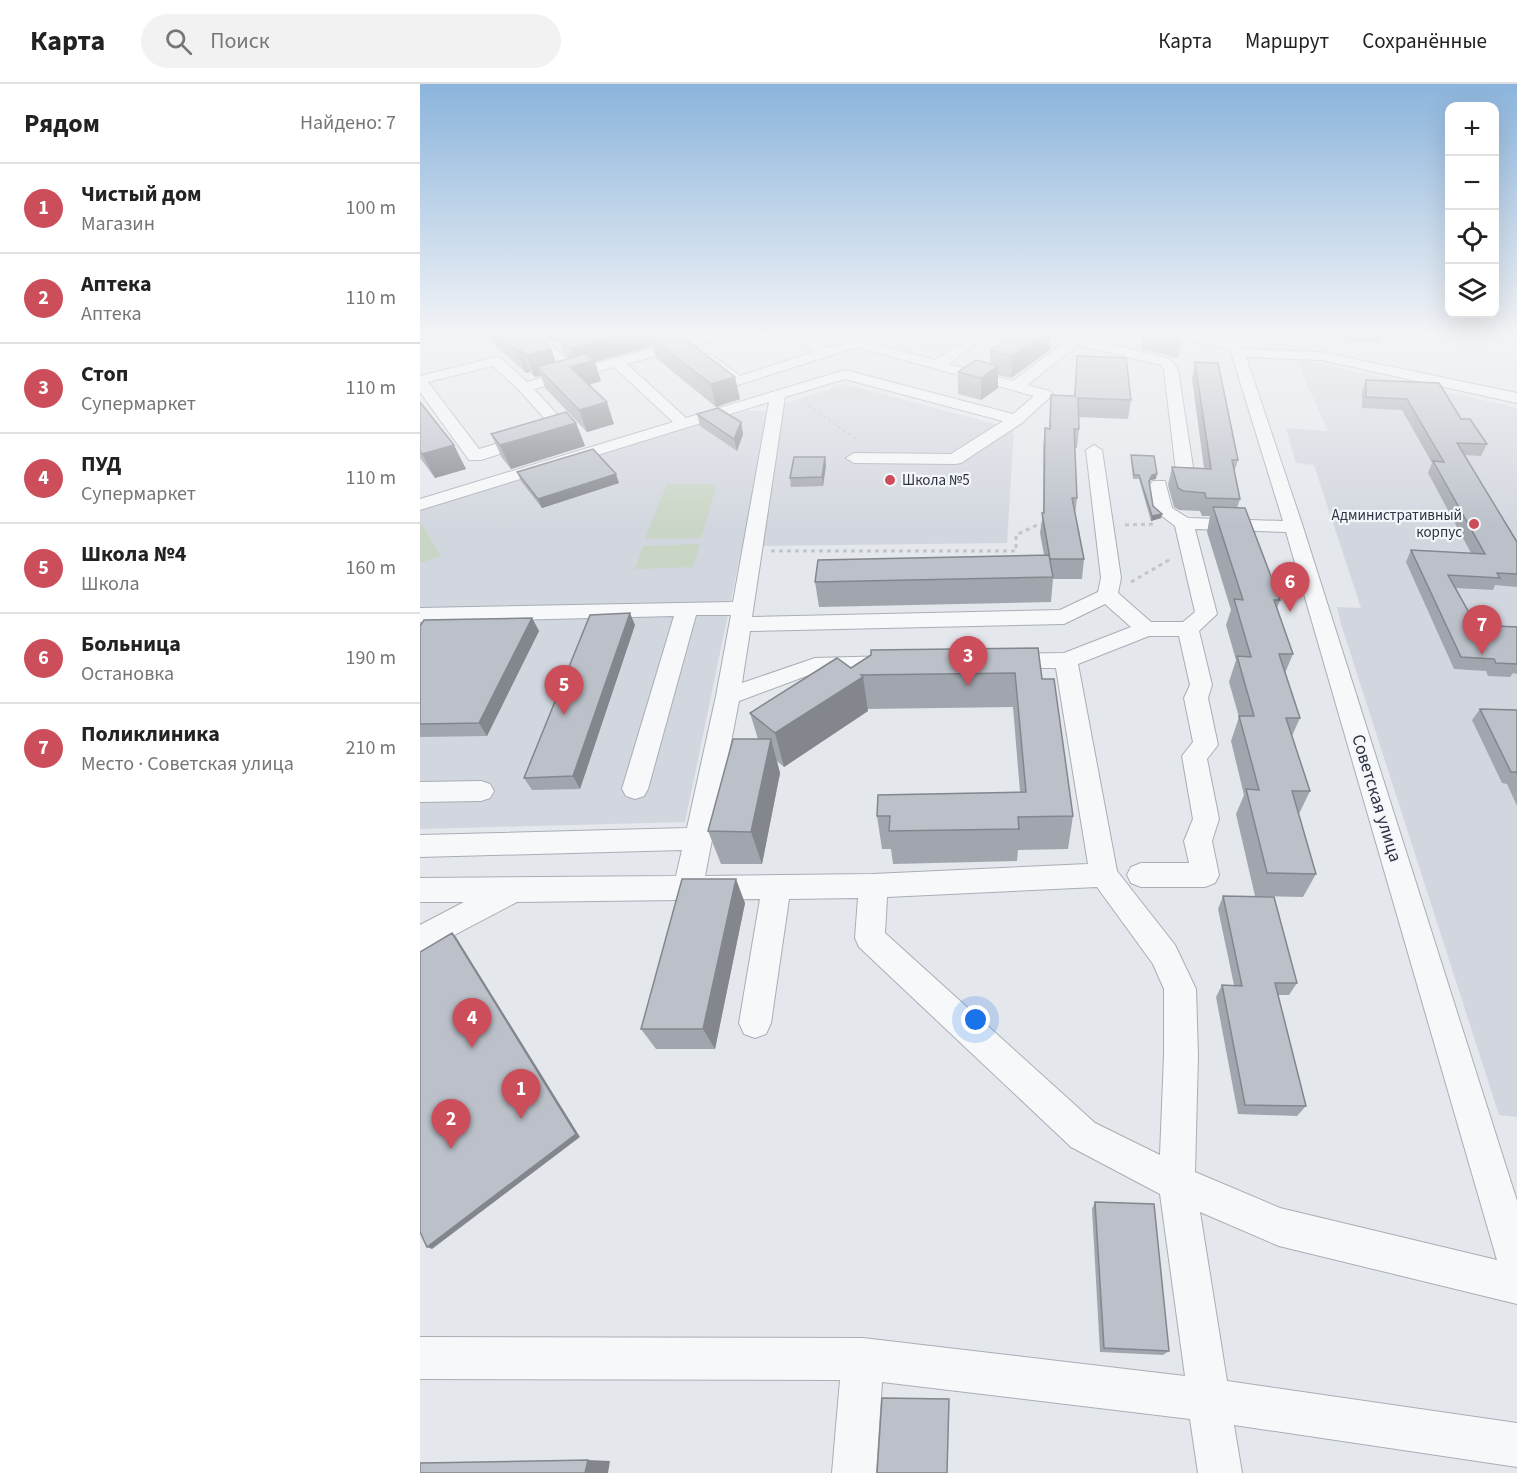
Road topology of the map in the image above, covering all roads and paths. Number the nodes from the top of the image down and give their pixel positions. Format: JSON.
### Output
{"nodes":[{"id":1,"x":536,"y":400,"type":"edge"},
{"id":2,"x":658,"y":400,"type":"edge"},
{"id":3,"x":762,"y":400,"type":"edge"},
{"id":4,"x":777,"y":400,"type":"edge"},
{"id":5,"x":801,"y":400,"type":"edge"},
{"id":6,"x":941,"y":400,"type":"edge"},
{"id":7,"x":1039,"y":400,"type":"edge"},
{"id":8,"x":1175,"y":400,"type":"edge"},
{"id":9,"x":1255,"y":400,"type":"edge"},
{"id":10,"x":427,"y":401,"type":"edge"},
{"id":11,"x":1016,"y":420,"type":"junction"},
{"id":12,"x":684,"y":424,"type":"junction"},
{"id":13,"x":1094,"y":450,"type":"dead end"},
{"id":14,"x":854,"y":458,"type":"dead end"},
{"id":15,"x":884,"y":458,"type":"junction"},
{"id":16,"x":1186,"y":480,"type":"edge"},
{"id":17,"x":1159,"y":485,"type":"dead end"},
{"id":18,"x":420,"y":505,"type":"edge"},
{"id":19,"x":1184,"y":523,"type":"junction"},
{"id":20,"x":1048,"y":525,"type":"edge"},
{"id":21,"x":1104,"y":525,"type":"junction"},
{"id":22,"x":1294,"y":527,"type":"junction"},
{"id":23,"x":1190,"y":549,"type":"junction"},
{"id":24,"x":752,"y":551,"type":"junction"},
{"id":25,"x":1107,"y":596,"type":"junction"},
{"id":26,"x":687,"y":609,"type":"junction"},
{"id":27,"x":420,"y":615,"type":"edge"},
{"id":28,"x":741,"y":616,"type":"junction"},
{"id":29,"x":1146,"y":629,"type":"junction"},
{"id":30,"x":1188,"y":629,"type":"junction"},
{"id":31,"x":1066,"y":660,"type":"junction"},
{"id":32,"x":982,"y":662,"type":"edge"},
{"id":33,"x":911,"y":663,"type":"edge"},
{"id":34,"x":728,"y":696,"type":"junction"},
{"id":35,"x":634,"y":789,"type":"dead end"},
{"id":36,"x":481,"y":791,"type":"dead end"},
{"id":37,"x":420,"y":792,"type":"edge"},
{"id":38,"x":698,"y":839,"type":"junction"},
{"id":39,"x":420,"y":846,"type":"edge"},
{"id":40,"x":1104,"y":875,"type":"junction"},
{"id":41,"x":1141,"y":875,"type":"dead end"},
{"id":42,"x":873,"y":886,"type":"junction"},
{"id":43,"x":776,"y":887,"type":"junction"},
{"id":44,"x":688,"y":888,"type":"junction"},
{"id":45,"x":420,"y":890,"type":"edge"},
{"id":46,"x":513,"y":890,"type":"junction"},
{"id":47,"x":420,"y":940,"type":"edge"},
{"id":48,"x":755,"y":1023,"type":"dead end"},
{"id":49,"x":1178,"y":1183,"type":"junction"},
{"id":50,"x":1517,"y":1262,"type":"edge"},
{"id":51,"x":1517,"y":1284,"type":"edge"},
{"id":52,"x":420,"y":1358,"type":"edge"},
{"id":53,"x":863,"y":1359,"type":"junction"},
{"id":54,"x":1211,"y":1400,"type":"junction"},
{"id":55,"x":1517,"y":1445,"type":"edge"},
{"id":56,"x":854,"y":1473,"type":"edge"},
{"id":57,"x":1220,"y":1473,"type":"edge"}],
"edges":[{"from":1,"to":10,"type":"street"},
{"from":2,"to":12,"type":"street"},
{"from":3,"to":12,"type":"street"},
{"from":4,"to":24,"type":"street"},
{"from":5,"to":15,"type":"path"},
{"from":6,"to":11,"type":"street"},
{"from":7,"to":11,"type":"street"},
{"from":8,"to":16,"type":"street"},
{"from":9,"to":22,"type":"street","name":"Советская улица"},
{"from":11,"to":15,"type":"street"},
{"from":12,"to":18,"type":"street"},
{"from":13,"to":21,"type":"street"},
{"from":14,"to":15,"type":"street"},
{"from":17,"to":19,"type":"street"},
{"from":19,"to":21,"type":"path"},
{"from":19,"to":22,"type":"street"},
{"from":19,"to":23,"type":"street"},
{"from":20,"to":24,"type":"path"},
{"from":21,"to":25,"type":"street"},
{"from":22,"to":50,"type":"street","name":"Советская улица"},
{"from":23,"to":25,"type":"path"},
{"from":23,"to":30,"type":"street"},
{"from":24,"to":28,"type":"street"},
{"from":25,"to":28,"type":"street"},
{"from":25,"to":29,"type":"street"},
{"from":26,"to":27,"type":"street"},
{"from":26,"to":28,"type":"street"},
{"from":26,"to":35,"type":"street"},
{"from":28,"to":34,"type":"street"},
{"from":29,"to":30,"type":"street"},
{"from":29,"to":31,"type":"street"},
{"from":30,"to":41,"type":"street"},
{"from":31,"to":32,"type":"street"},
{"from":31,"to":40,"type":"street"},
{"from":33,"to":34,"type":"street"},
{"from":34,"to":38,"type":"street"},
{"from":36,"to":37,"type":"street"},
{"from":38,"to":39,"type":"street"},
{"from":38,"to":44,"type":"street"},
{"from":40,"to":42,"type":"street"},
{"from":40,"to":49,"type":"street"},
{"from":42,"to":43,"type":"street"},
{"from":42,"to":49,"type":"street"},
{"from":43,"to":44,"type":"street"},
{"from":43,"to":48,"type":"street"},
{"from":44,"to":46,"type":"street"},
{"from":45,"to":46,"type":"street"},
{"from":46,"to":47,"type":"street"},
{"from":49,"to":51,"type":"street"},
{"from":49,"to":54,"type":"street"},
{"from":52,"to":53,"type":"street"},
{"from":53,"to":54,"type":"street"},
{"from":53,"to":56,"type":"street"},
{"from":54,"to":55,"type":"street"},
{"from":54,"to":57,"type":"street"}]}
